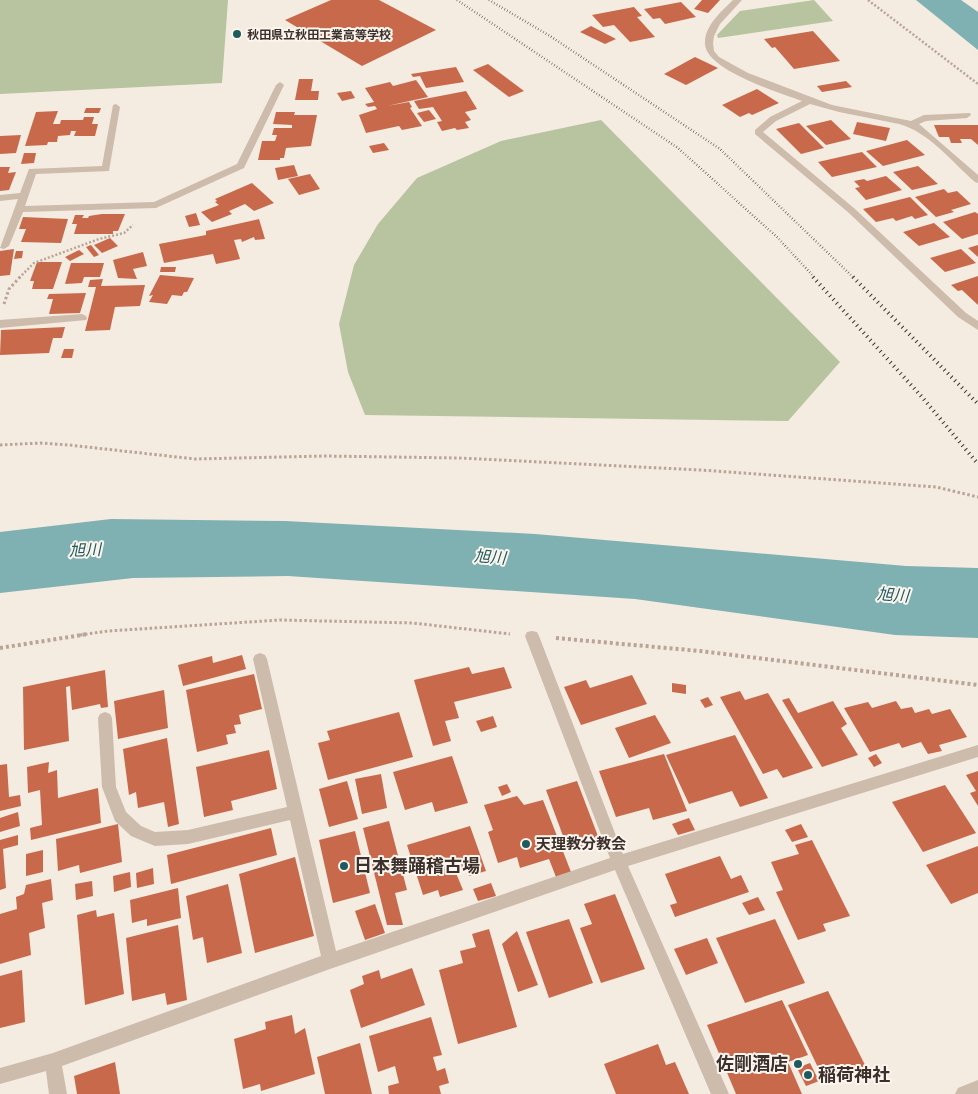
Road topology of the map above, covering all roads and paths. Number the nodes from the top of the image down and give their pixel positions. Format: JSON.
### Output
{"nodes":[{"id":1,"x":738,"y":0,"type":"edge"},
{"id":2,"x":868,"y":0,"type":"edge"},
{"id":3,"x":978,"y":84,"type":"edge"},
{"id":4,"x":280,"y":85,"type":"dead end"},
{"id":5,"x":810,"y":100,"type":"junction"},
{"id":6,"x":116,"y":107,"type":"dead end"},
{"id":7,"x":967,"y":115,"type":"dead end"},
{"id":8,"x":913,"y":124,"type":"junction"},
{"id":9,"x":978,"y":180,"type":"edge"},
{"id":10,"x":24,"y":196,"type":"junction"},
{"id":11,"x":0,"y":198,"type":"edge"},
{"id":12,"x":156,"y":205,"type":"junction"},
{"id":13,"x":19,"y":209,"type":"junction"},
{"id":14,"x":4,"y":246,"type":"dead end"},
{"id":15,"x":3,"y":308,"type":"dead end"},
{"id":16,"x":82,"y":318,"type":"dead end"},
{"id":17,"x":0,"y":324,"type":"edge"},
{"id":18,"x":978,"y":326,"type":"edge"},
{"id":19,"x":0,"y":445,"type":"edge"},
{"id":20,"x":978,"y":497,"type":"edge"},
{"id":21,"x":532,"y":636,"type":"junction"},
{"id":22,"x":0,"y":648,"type":"edge"},
{"id":23,"x":260,"y":659,"type":"dead end"},
{"id":24,"x":978,"y":686,"type":"edge"},
{"id":25,"x":105,"y":718,"type":"dead end"},
{"id":26,"x":978,"y":751,"type":"edge"},
{"id":27,"x":296,"y":812,"type":"junction"},
{"id":28,"x":619,"y":862,"type":"junction"},
{"id":29,"x":330,"y":961,"type":"junction"},
{"id":30,"x":53,"y":1061,"type":"junction"},
{"id":31,"x":0,"y":1076,"type":"edge"},
{"id":32,"x":978,"y":1088,"type":"edge"},
{"id":33,"x":58,"y":1094,"type":"edge"},
{"id":34,"x":720,"y":1094,"type":"edge"},
{"id":35,"x":964,"y":1094,"type":"edge"}],
"edges":[{"from":1,"to":5,"type":"street"},
{"from":2,"to":3,"type":"path"},
{"from":4,"to":12,"type":"street"},
{"from":5,"to":8,"type":"street"},
{"from":5,"to":18,"type":"street"},
{"from":6,"to":10,"type":"street"},
{"from":7,"to":8,"type":"street"},
{"from":8,"to":9,"type":"street"},
{"from":10,"to":11,"type":"street"},
{"from":10,"to":13,"type":"street"},
{"from":12,"to":13,"type":"street"},
{"from":12,"to":15,"type":"path"},
{"from":13,"to":14,"type":"street"},
{"from":16,"to":17,"type":"street"},
{"from":19,"to":20,"type":"path"},
{"from":21,"to":22,"type":"path"},
{"from":21,"to":24,"type":"path"},
{"from":21,"to":28,"type":"street"},
{"from":23,"to":27,"type":"street"},
{"from":25,"to":27,"type":"street"},
{"from":26,"to":28,"type":"street"},
{"from":27,"to":29,"type":"street"},
{"from":28,"to":29,"type":"street"},
{"from":28,"to":34,"type":"street"},
{"from":29,"to":30,"type":"street"},
{"from":30,"to":31,"type":"street"},
{"from":30,"to":33,"type":"street"},
{"from":32,"to":35,"type":"street"}]}
